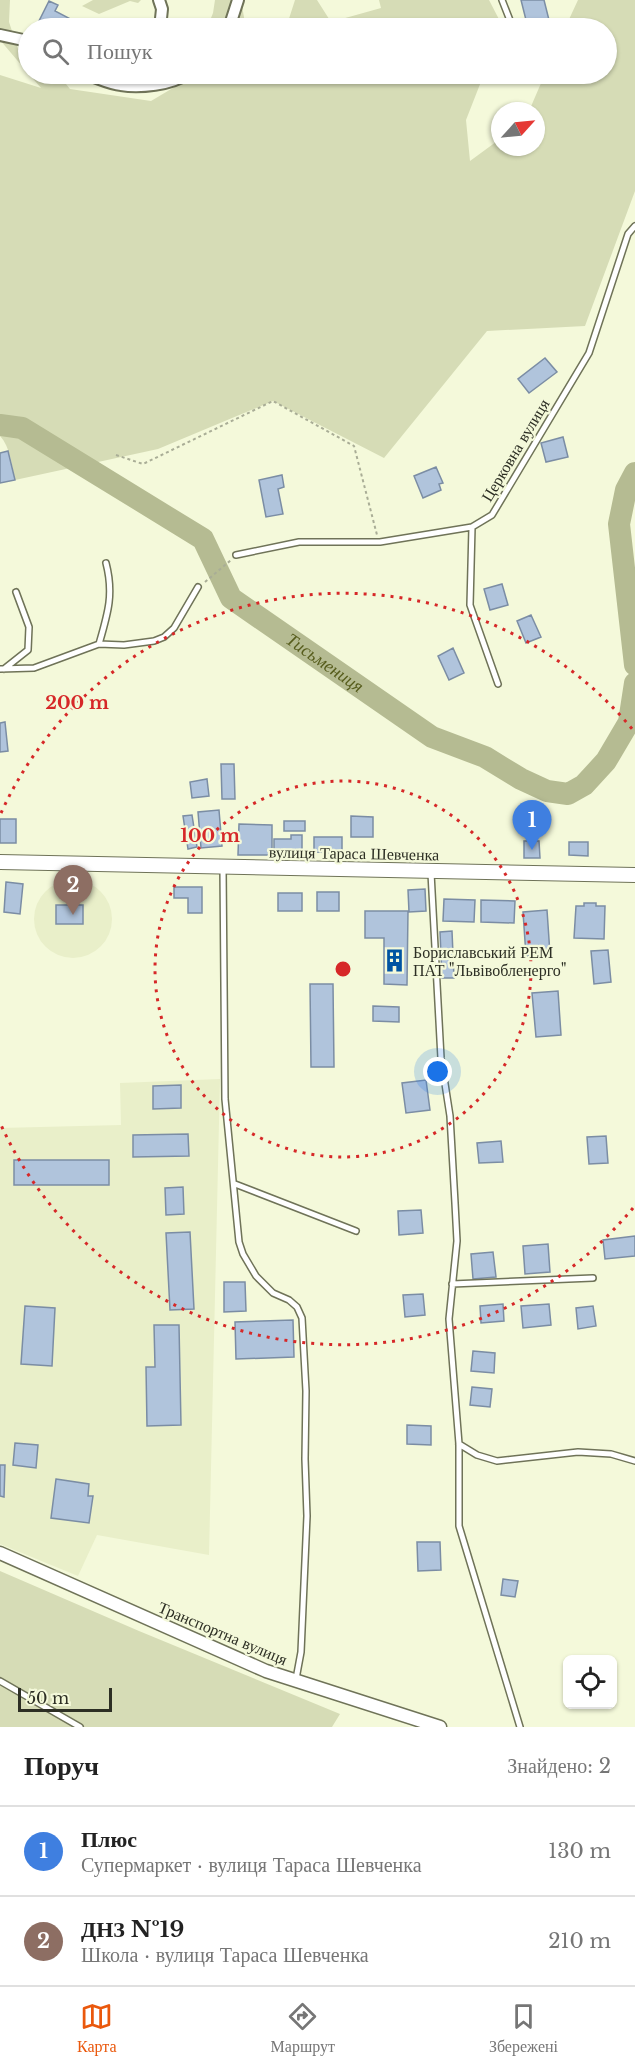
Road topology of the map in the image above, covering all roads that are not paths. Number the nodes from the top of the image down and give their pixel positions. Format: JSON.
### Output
{"nodes":[{"id":1,"x":159,"y":0,"type":"edge"},
{"id":2,"x":238,"y":0,"type":"edge"},
{"id":3,"x":502,"y":0,"type":"edge"},
{"id":4,"x":161,"y":18,"type":"edge"},
{"id":5,"x":232,"y":18,"type":"edge"},
{"id":6,"x":509,"y":18,"type":"edge"},
{"id":7,"x":0,"y":34,"type":"edge"},
{"id":8,"x":18,"y":38,"type":"edge"},
{"id":9,"x":116,"y":84,"type":"edge"},
{"id":10,"x":157,"y":84,"type":"edge"},
{"id":11,"x":635,"y":226,"type":"edge"},
{"id":12,"x":472,"y":527,"type":"junction"},
{"id":13,"x":236,"y":555,"type":"road end"},
{"id":14,"x":106,"y":562,"type":"dead end"},
{"id":15,"x":198,"y":587,"type":"road end"},
{"id":16,"x":16,"y":592,"type":"dead end"},
{"id":17,"x":99,"y":644,"type":"junction"},
{"id":18,"x":2,"y":669,"type":"edge"},
{"id":19,"x":498,"y":684,"type":"dead end"},
{"id":20,"x":0,"y":862,"type":"edge"},
{"id":21,"x":223,"y":866,"type":"junction"},
{"id":22,"x":431,"y":871,"type":"junction"},
{"id":23,"x":635,"y":875,"type":"edge"},
{"id":24,"x":235,"y":1184,"type":"junction"},
{"id":25,"x":356,"y":1231,"type":"dead end"},
{"id":26,"x":593,"y":1278,"type":"dead end"},
{"id":27,"x":452,"y":1284,"type":"junction"},
{"id":28,"x":459,"y":1444,"type":"junction"},
{"id":29,"x":635,"y":1461,"type":"edge"},
{"id":30,"x":0,"y":1553,"type":"edge"},
{"id":31,"x":0,"y":1681,"type":"edge"},
{"id":32,"x":296,"y":1681,"type":"junction"},
{"id":33,"x":80,"y":1727,"type":"edge"},
{"id":34,"x":440,"y":1727,"type":"edge"},
{"id":35,"x":520,"y":1727,"type":"edge"}],
"edges":[{"from":1,"to":4,"type":"street"},
{"from":2,"to":5,"type":"street"},
{"from":3,"to":6,"type":"lane"},
{"from":7,"to":8,"type":"street"},
{"from":9,"to":10,"type":"street"},
{"from":11,"to":12,"type":"lane","name":"Церковна вулиця"},
{"from":12,"to":13,"type":"lane","name":"Церковна вулиця"},
{"from":12,"to":19,"type":"lane"},
{"from":14,"to":17,"type":"lane"},
{"from":15,"to":17,"type":"lane"},
{"from":16,"to":18,"type":"lane"},
{"from":17,"to":18,"type":"lane"},
{"from":20,"to":21,"type":"main road","name":"вулиця Тараса Шевченка"},
{"from":21,"to":22,"type":"main road","name":"вулиця Тараса Шевченка"},
{"from":21,"to":24,"type":"lane"},
{"from":22,"to":23,"type":"main road","name":"вулиця Тараса Шевченка"},
{"from":22,"to":27,"type":"lane"},
{"from":24,"to":25,"type":"lane"},
{"from":24,"to":32,"type":"lane"},
{"from":26,"to":27,"type":"lane"},
{"from":27,"to":28,"type":"lane"},
{"from":28,"to":29,"type":"lane"},
{"from":28,"to":35,"type":"lane"},
{"from":30,"to":32,"type":"street","name":"Транспортна вулиця"},
{"from":31,"to":33,"type":"lane"},
{"from":32,"to":34,"type":"street","name":"Транспортна вулиця"}]}
